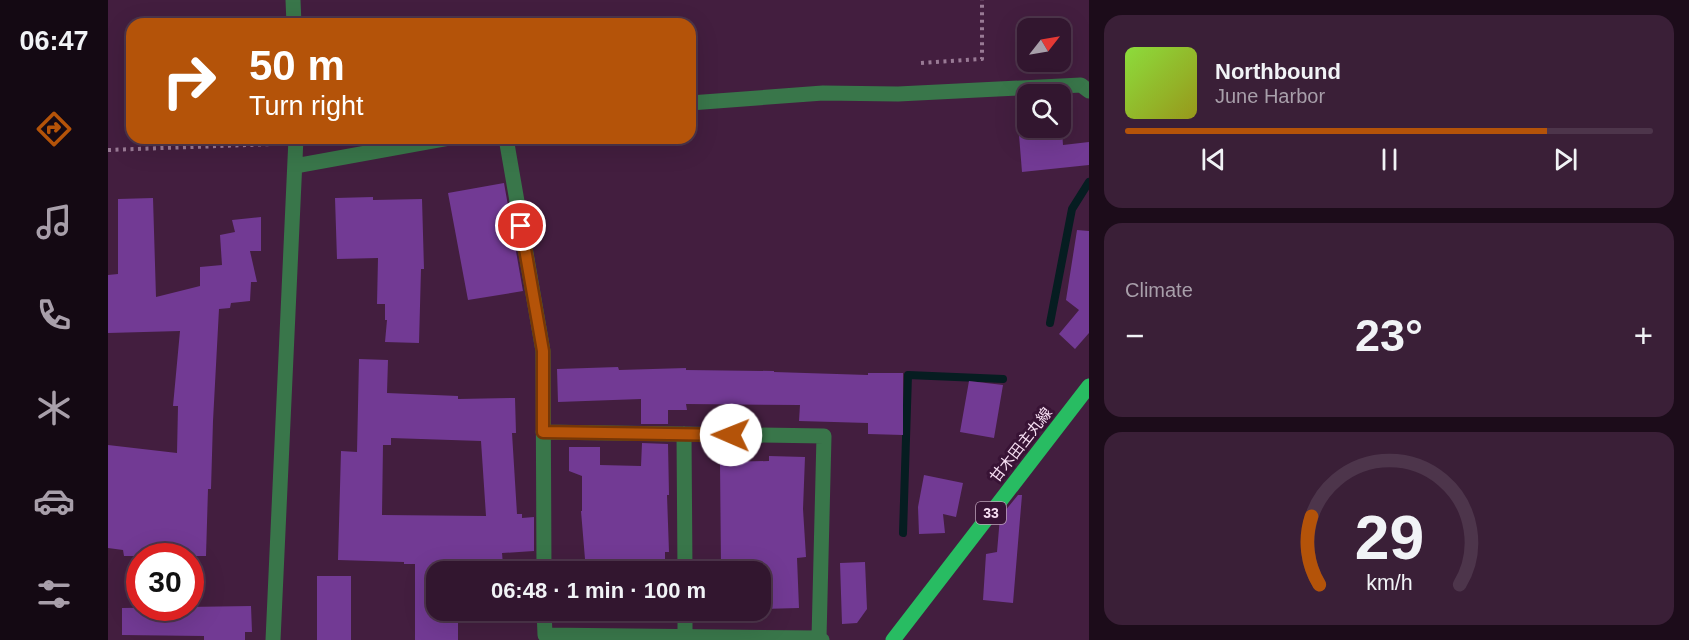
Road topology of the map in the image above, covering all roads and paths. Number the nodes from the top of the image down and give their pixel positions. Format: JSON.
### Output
{"nodes":[{"id":1,"x":293,"y":0,"type":"edge"},
{"id":2,"x":982,"y":0,"type":"edge"},
{"id":3,"x":294,"y":18,"type":"edge"},
{"id":4,"x":921,"y":63,"type":"dead end"},
{"id":5,"x":1089,"y":91,"type":"edge"},
{"id":6,"x":696,"y":103,"type":"edge"},
{"id":7,"x":233,"y":144,"type":"edge"},
{"id":8,"x":296,"y":144,"type":"edge"},
{"id":9,"x":416,"y":144,"type":"edge"},
{"id":10,"x":507,"y":144,"type":"edge"},
{"id":11,"x":108,"y":150,"type":"edge"},
{"id":12,"x":295,"y":166,"type":"junction"},
{"id":13,"x":1089,"y":386,"type":"edge"},
{"id":14,"x":543,"y":432,"type":"junction"},
{"id":15,"x":684,"y":434,"type":"junction"},
{"id":16,"x":544,"y":561,"type":"edge"},
{"id":17,"x":685,"y":561,"type":"edge"},
{"id":18,"x":544,"y":621,"type":"edge"},
{"id":19,"x":685,"y":621,"type":"edge"},
{"id":20,"x":685,"y":637,"type":"junction"},
{"id":21,"x":820,"y":639,"type":"edge"},
{"id":22,"x":273,"y":640,"type":"edge"},
{"id":23,"x":893,"y":640,"type":"edge"}],
"edges":[{"from":1,"to":3,"type":"street"},
{"from":2,"to":4,"type":"path"},
{"from":5,"to":6,"type":"street"},
{"from":7,"to":11,"type":"path"},
{"from":8,"to":12,"type":"street"},
{"from":9,"to":12,"type":"street"},
{"from":10,"to":14,"type":"street"},
{"from":12,"to":22,"type":"street"},
{"from":13,"to":23,"type":"main road","name":"甘木田主丸線","number":"33"},
{"from":14,"to":15,"type":"street"},
{"from":14,"to":16,"type":"street"},
{"from":15,"to":17,"type":"street"},
{"from":15,"to":21,"type":"street"},
{"from":18,"to":20,"type":"street"},
{"from":19,"to":20,"type":"street"},
{"from":20,"to":21,"type":"street"}]}
